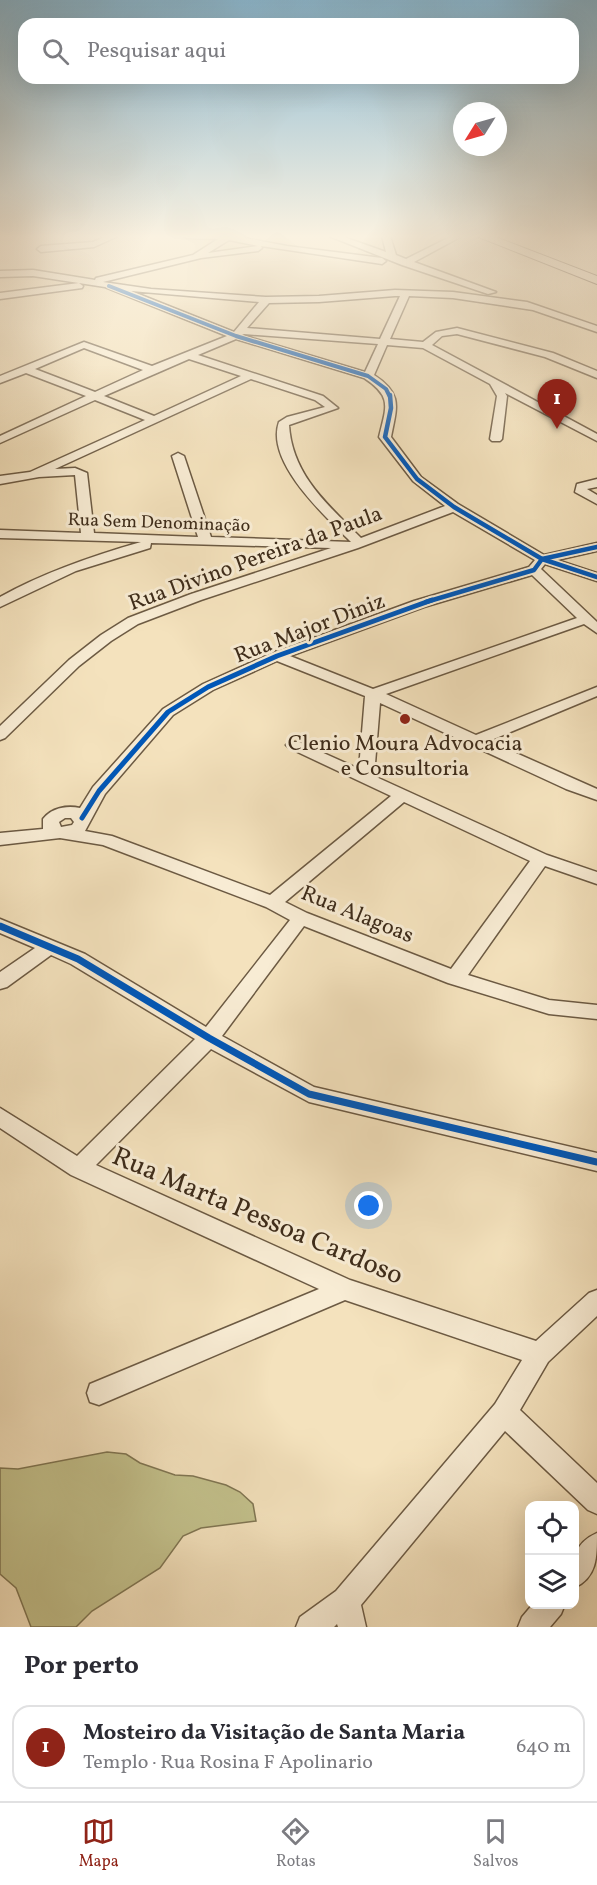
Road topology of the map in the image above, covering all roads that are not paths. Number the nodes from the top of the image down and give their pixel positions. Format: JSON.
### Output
{"nodes":[{"id":1,"x":179,"y":312,"type":"edge"},
{"id":2,"x":256,"y":312,"type":"edge"},
{"id":3,"x":398,"y":312,"type":"edge"},
{"id":4,"x":548,"y":312,"type":"edge"},
{"id":5,"x":597,"y":329,"type":"edge"},
{"id":6,"x":238,"y":333,"type":"junction"},
{"id":7,"x":385,"y":341,"type":"junction"},
{"id":8,"x":425,"y":345,"type":"junction"},
{"id":9,"x":188,"y":355,"type":"junction"},
{"id":10,"x":26,"y":369,"type":"junction"},
{"id":11,"x":152,"y":370,"type":"junction"},
{"id":12,"x":597,"y":375,"type":"edge"},
{"id":13,"x":249,"y":376,"type":"junction"},
{"id":14,"x":368,"y":376,"type":"junction"},
{"id":15,"x":0,"y":381,"type":"edge"},
{"id":16,"x":495,"y":384,"type":"junction"},
{"id":17,"x":97,"y":397,"type":"junction"},
{"id":18,"x":153,"y":419,"type":"junction"},
{"id":19,"x":597,"y":438,"type":"edge"},
{"id":20,"x":496,"y":439,"type":"dead end"},
{"id":21,"x":0,"y":440,"type":"edge"},
{"id":22,"x":178,"y":456,"type":"dead end"},
{"id":23,"x":33,"y":475,"type":"junction"},
{"id":24,"x":0,"y":480,"type":"edge"},
{"id":25,"x":597,"y":483,"type":"edge"},
{"id":26,"x":597,"y":500,"type":"edge"},
{"id":27,"x":454,"y":507,"type":"junction"},
{"id":28,"x":0,"y":534,"type":"edge"},
{"id":29,"x":88,"y":538,"type":"junction"},
{"id":30,"x":162,"y":540,"type":"junction"},
{"id":31,"x":206,"y":541,"type":"junction"},
{"id":32,"x":357,"y":544,"type":"junction"},
{"id":33,"x":596,"y":547,"type":"edge"},
{"id":34,"x":538,"y":565,"type":"junction"},
{"id":35,"x":597,"y":578,"type":"edge"},
{"id":36,"x":0,"y":603,"type":"edge"},
{"id":37,"x":591,"y":624,"type":"edge"},
{"id":38,"x":277,"y":656,"type":"junction"},
{"id":39,"x":597,"y":691,"type":"edge"},
{"id":40,"x":373,"y":694,"type":"junction"},
{"id":41,"x":0,"y":735,"type":"edge"},
{"id":42,"x":475,"y":741,"type":"junction"},
{"id":43,"x":294,"y":746,"type":"dead end"},
{"id":44,"x":366,"y":777,"type":"junction"},
{"id":45,"x":99,"y":791,"type":"junction"},
{"id":46,"x":402,"y":795,"type":"junction"},
{"id":47,"x":597,"y":795,"type":"edge"},
{"id":48,"x":82,"y":820,"type":"junction"},
{"id":49,"x":59,"y":825,"type":"junction"},
{"id":50,"x":5,"y":838,"type":"edge"},
{"id":51,"x":106,"y":840,"type":"junction"},
{"id":52,"x":541,"y":858,"type":"junction"},
{"id":53,"x":597,"y":878,"type":"edge"},
{"id":54,"x":272,"y":903,"type":"junction"},
{"id":55,"x":301,"y":918,"type":"junction"},
{"id":56,"x":0,"y":926,"type":"edge"},
{"id":57,"x":50,"y":947,"type":"junction"},
{"id":58,"x":455,"y":978,"type":"junction"},
{"id":59,"x":0,"y":982,"type":"edge"},
{"id":60,"x":597,"y":1012,"type":"edge"},
{"id":61,"x":209,"y":1038,"type":"junction"},
{"id":62,"x":0,"y":1117,"type":"edge"},
{"id":63,"x":597,"y":1162,"type":"edge"},
{"id":64,"x":80,"y":1168,"type":"junction"},
{"id":65,"x":345,"y":1289,"type":"junction"},
{"id":66,"x":597,"y":1301,"type":"edge"},
{"id":67,"x":539,"y":1354,"type":"junction"},
{"id":68,"x":99,"y":1393,"type":"dead end"},
{"id":69,"x":504,"y":1413,"type":"junction"},
{"id":70,"x":597,"y":1501,"type":"edge"},
{"id":71,"x":597,"y":1546,"type":"edge"},
{"id":72,"x":579,"y":1569,"type":"edge"},
{"id":73,"x":547,"y":1609,"type":"edge"},
{"id":74,"x":349,"y":1614,"type":"edge"},
{"id":75,"x":310,"y":1627,"type":"edge"},
{"id":76,"x":532,"y":1627,"type":"edge"}],
"edges":[{"from":1,"to":6,"type":"street"},
{"from":2,"to":6,"type":"street"},
{"from":3,"to":7,"type":"street"},
{"from":4,"to":5,"type":"street"},
{"from":6,"to":7,"type":"street"},
{"from":6,"to":9,"type":"street"},
{"from":6,"to":14,"type":"street"},
{"from":7,"to":8,"type":"street"},
{"from":7,"to":14,"type":"street"},
{"from":8,"to":12,"type":"street"},
{"from":8,"to":16,"type":"street"},
{"from":9,"to":11,"type":"street"},
{"from":9,"to":13,"type":"street"},
{"from":10,"to":11,"type":"street"},
{"from":10,"to":15,"type":"street"},
{"from":10,"to":17,"type":"street"},
{"from":11,"to":17,"type":"street"},
{"from":13,"to":18,"type":"street"},
{"from":13,"to":32,"type":"street"},
{"from":14,"to":27,"type":"street"},
{"from":16,"to":19,"type":"street"},
{"from":16,"to":20,"type":"street"},
{"from":17,"to":18,"type":"street"},
{"from":17,"to":21,"type":"street"},
{"from":18,"to":23,"type":"street"},
{"from":22,"to":31,"type":"street"},
{"from":23,"to":24,"type":"street"},
{"from":23,"to":29,"type":"street"},
{"from":25,"to":26,"type":"street"},
{"from":27,"to":32,"type":"street","name":"Rua Divino Pereira da Paula"},
{"from":27,"to":34,"type":"street"},
{"from":28,"to":29,"type":"street","name":"Rua Sem Denominação"},
{"from":29,"to":30,"type":"street","name":"Rua Sem Denominação"},
{"from":30,"to":31,"type":"street","name":"Rua Sem Denominação"},
{"from":30,"to":36,"type":"street"},
{"from":31,"to":32,"type":"street","name":"Rua Sem Denominação"},
{"from":32,"to":41,"type":"street","name":"Rua Divino Pereira da Paula"},
{"from":33,"to":34,"type":"street","name":"Rua Major Diniz"},
{"from":34,"to":35,"type":"street"},
{"from":34,"to":37,"type":"street"},
{"from":34,"to":38,"type":"street","name":"Rua Major Diniz"},
{"from":37,"to":40,"type":"street"},
{"from":38,"to":40,"type":"street"},
{"from":38,"to":45,"type":"street","name":"Rua Major Diniz"},
{"from":39,"to":42,"type":"street"},
{"from":40,"to":42,"type":"street"},
{"from":40,"to":44,"type":"street"},
{"from":42,"to":47,"type":"street"},
{"from":43,"to":44,"type":"street"},
{"from":44,"to":46,"type":"street"},
{"from":45,"to":48,"type":"street","name":"Rua Major Diniz"},
{"from":45,"to":49,"type":"street","name":"Rua Major Diniz"},
{"from":46,"to":52,"type":"street"},
{"from":46,"to":54,"type":"street"},
{"from":48,"to":49,"type":"street"},
{"from":48,"to":51,"type":"street","name":"Rua Alagoas"},
{"from":49,"to":50,"type":"street","name":"Rua Alagoas"},
{"from":49,"to":51,"type":"street","name":"Rua Alagoas"},
{"from":51,"to":54,"type":"street","name":"Rua Alagoas"},
{"from":52,"to":53,"type":"street"},
{"from":52,"to":58,"type":"street"},
{"from":54,"to":55,"type":"street","name":"Rua Alagoas"},
{"from":55,"to":58,"type":"street","name":"Rua Alagoas"},
{"from":55,"to":61,"type":"street"},
{"from":56,"to":57,"type":"street"},
{"from":57,"to":59,"type":"street"},
{"from":57,"to":61,"type":"street"},
{"from":58,"to":60,"type":"street","name":"Rua Alagoas"},
{"from":61,"to":63,"type":"street"},
{"from":61,"to":64,"type":"street"},
{"from":62,"to":64,"type":"street","name":"Rua Marta Pessoa Cardoso"},
{"from":64,"to":65,"type":"street","name":"Rua Marta Pessoa Cardoso"},
{"from":65,"to":67,"type":"street","name":"Rua Marta Pessoa Cardoso"},
{"from":65,"to":68,"type":"street"},
{"from":66,"to":67,"type":"street"},
{"from":67,"to":69,"type":"street"},
{"from":69,"to":70,"type":"street"},
{"from":69,"to":74,"type":"street"},
{"from":71,"to":72,"type":"street"},
{"from":73,"to":76,"type":"street"},
{"from":74,"to":75,"type":"street"}]}
